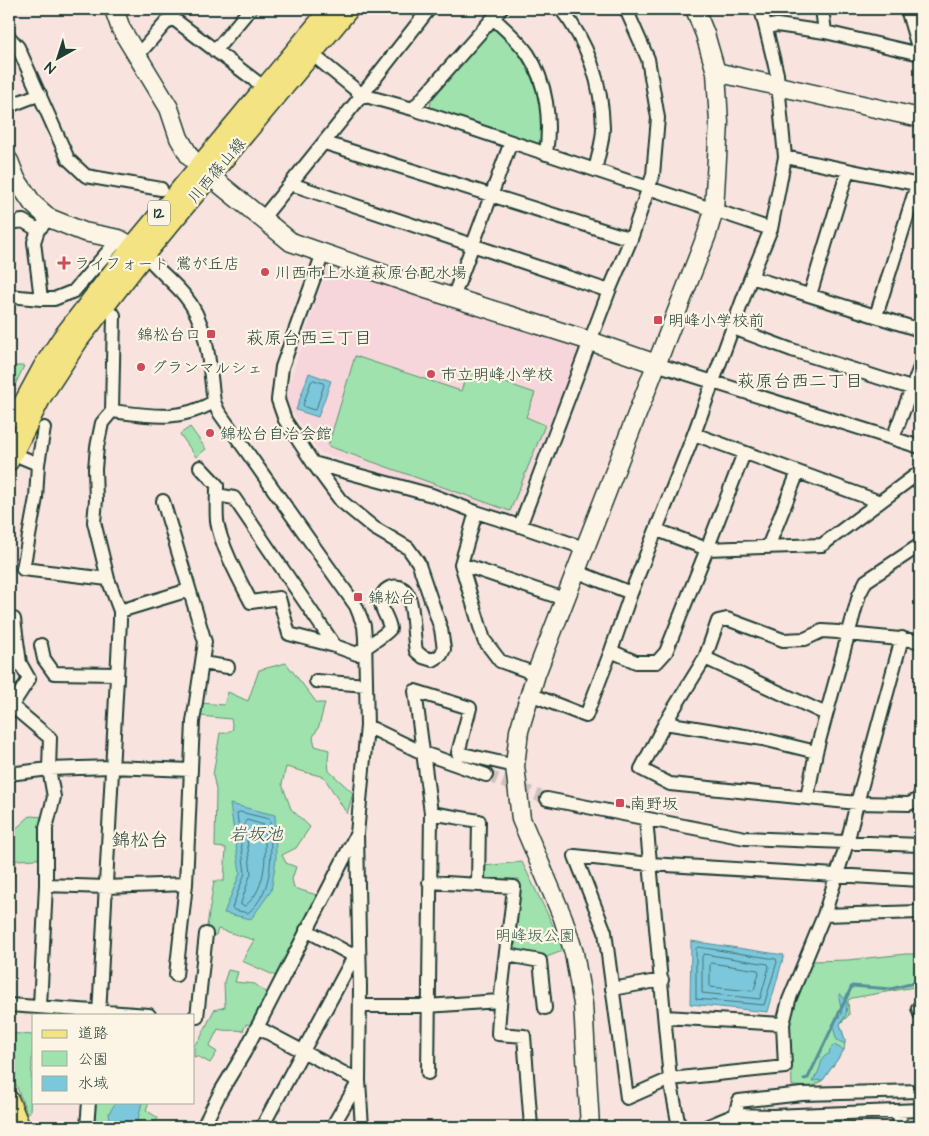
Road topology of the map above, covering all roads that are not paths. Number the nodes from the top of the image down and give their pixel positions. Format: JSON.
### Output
{"nodes":[{"id":1,"x":114,"y":9,"type":"edge"},
{"id":2,"x":250,"y":9,"type":"edge"},
{"id":3,"x":330,"y":9,"type":"edge"},
{"id":4,"x":349,"y":9,"type":"edge"},
{"id":5,"x":429,"y":9,"type":"edge"},
{"id":6,"x":561,"y":9,"type":"edge"},
{"id":7,"x":626,"y":9,"type":"edge"},
{"id":8,"x":694,"y":9,"type":"edge"},
{"id":9,"x":761,"y":9,"type":"edge"},
{"id":10,"x":822,"y":9,"type":"edge"},
{"id":11,"x":907,"y":9,"type":"edge"},
{"id":12,"x":174,"y":13,"type":"edge"},
{"id":13,"x":497,"y":13,"type":"edge"},
{"id":14,"x":766,"y":27,"type":"junction"},
{"id":15,"x":825,"y":32,"type":"junction"},
{"id":16,"x":9,"y":37,"type":"edge"},
{"id":17,"x":215,"y":51,"type":"junction"},
{"id":18,"x":312,"y":54,"type":"junction"},
{"id":19,"x":920,"y":54,"type":"edge"},
{"id":20,"x":137,"y":56,"type":"junction"},
{"id":21,"x":716,"y":72,"type":"junction"},
{"id":22,"x":779,"y":87,"type":"junction"},
{"id":23,"x":264,"y":88,"type":"junction"},
{"id":24,"x":40,"y":94,"type":"junction"},
{"id":25,"x":362,"y":95,"type":"junction"},
{"id":26,"x":9,"y":106,"type":"edge"},
{"id":27,"x":414,"y":110,"type":"junction"},
{"id":28,"x":920,"y":118,"type":"edge"},
{"id":29,"x":511,"y":142,"type":"junction"},
{"id":30,"x":325,"y":143,"type":"junction"},
{"id":31,"x":546,"y":154,"type":"junction"},
{"id":32,"x":785,"y":157,"type":"junction"},
{"id":33,"x":9,"y":161,"type":"edge"},
{"id":34,"x":595,"y":170,"type":"junction"},
{"id":35,"x":848,"y":170,"type":"junction"},
{"id":36,"x":205,"y":172,"type":"junction"},
{"id":37,"x":291,"y":184,"type":"junction"},
{"id":38,"x":919,"y":185,"type":"edge"},
{"id":39,"x":649,"y":188,"type":"junction"},
{"id":40,"x":161,"y":189,"type":"dead end"},
{"id":41,"x":491,"y":194,"type":"junction"},
{"id":42,"x":714,"y":210,"type":"junction"},
{"id":43,"x":262,"y":219,"type":"junction"},
{"id":44,"x":9,"y":223,"type":"edge"},
{"id":45,"x":44,"y":224,"type":"junction"},
{"id":46,"x":771,"y":229,"type":"junction"},
{"id":47,"x":632,"y":239,"type":"junction"},
{"id":48,"x":474,"y":245,"type":"junction"},
{"id":49,"x":132,"y":246,"type":"junction"},
{"id":50,"x":323,"y":253,"type":"junction"},
{"id":51,"x":751,"y":277,"type":"junction"},
{"id":52,"x":608,"y":291,"type":"junction"},
{"id":53,"x":810,"y":295,"type":"junction"},
{"id":54,"x":9,"y":296,"type":"edge"},
{"id":55,"x":453,"y":298,"type":"junction"},
{"id":56,"x":41,"y":300,"type":"junction"},
{"id":57,"x":114,"y":315,"type":"dead end"},
{"id":58,"x":876,"y":316,"type":"junction"},
{"id":59,"x":734,"y":328,"type":"junction"},
{"id":60,"x":920,"y":330,"type":"edge"},
{"id":61,"x":590,"y":340,"type":"junction"},
{"id":62,"x":656,"y":364,"type":"junction"},
{"id":63,"x":920,"y":367,"type":"edge"},
{"id":64,"x":712,"y":383,"type":"junction"},
{"id":65,"x":911,"y":388,"type":"junction"},
{"id":66,"x":214,"y":402,"type":"junction"},
{"id":67,"x":112,"y":411,"type":"junction"},
{"id":68,"x":44,"y":428,"type":"dead end"},
{"id":69,"x":9,"y":431,"type":"edge"},
{"id":70,"x":694,"y":434,"type":"junction"},
{"id":71,"x":893,"y":438,"type":"junction"},
{"id":72,"x":920,"y":448,"type":"edge"},
{"id":73,"x":744,"y":453,"type":"junction"},
{"id":74,"x":10,"y":455,"type":"edge"},
{"id":75,"x":312,"y":463,"type":"junction"},
{"id":76,"x":38,"y":464,"type":"junction"},
{"id":77,"x":200,"y":467,"type":"dead end"},
{"id":78,"x":798,"y":472,"type":"junction"},
{"id":79,"x":920,"y":472,"type":"edge"},
{"id":80,"x":217,"y":495,"type":"junction"},
{"id":81,"x":162,"y":500,"type":"dead end"},
{"id":82,"x":880,"y":502,"type":"junction"},
{"id":83,"x":476,"y":512,"type":"junction"},
{"id":84,"x":520,"y":526,"type":"junction"},
{"id":85,"x":657,"y":530,"type":"junction"},
{"id":86,"x":768,"y":547,"type":"junction"},
{"id":87,"x":920,"y":547,"type":"edge"},
{"id":88,"x":584,"y":548,"type":"junction"},
{"id":89,"x":707,"y":549,"type":"junction"},
{"id":90,"x":461,"y":564,"type":"junction"},
{"id":91,"x":575,"y":571,"type":"junction"},
{"id":92,"x":108,"y":579,"type":"junction"},
{"id":93,"x":189,"y":590,"type":"junction"},
{"id":94,"x":631,"y":593,"type":"junction"},
{"id":95,"x":564,"y":599,"type":"junction"},
{"id":96,"x":120,"y":611,"type":"junction"},
{"id":97,"x":14,"y":619,"type":"dead end"},
{"id":98,"x":848,"y":634,"type":"junction"},
{"id":99,"x":902,"y":638,"type":"junction"},
{"id":100,"x":920,"y":641,"type":"edge"},
{"id":101,"x":41,"y":645,"type":"dead end"},
{"id":102,"x":335,"y":646,"type":"junction"},
{"id":103,"x":365,"y":646,"type":"junction"},
{"id":104,"x":611,"y":651,"type":"junction"},
{"id":105,"x":705,"y":658,"type":"junction"},
{"id":106,"x":202,"y":663,"type":"junction"},
{"id":107,"x":228,"y":667,"type":"dead end"},
{"id":108,"x":117,"y":674,"type":"junction"},
{"id":109,"x":536,"y":674,"type":"junction"},
{"id":110,"x":316,"y":681,"type":"dead end"},
{"id":111,"x":366,"y":685,"type":"junction"},
{"id":112,"x":530,"y":694,"type":"junction"},
{"id":113,"x":10,"y":708,"type":"edge"},
{"id":114,"x":826,"y":714,"type":"junction"},
{"id":115,"x":665,"y":723,"type":"junction"},
{"id":116,"x":367,"y":726,"type":"junction"},
{"id":117,"x":816,"y":752,"type":"junction"},
{"id":118,"x":423,"y":753,"type":"junction"},
{"id":119,"x":515,"y":766,"type":"junction"},
{"id":120,"x":111,"y":767,"type":"junction"},
{"id":121,"x":49,"y":769,"type":"junction"},
{"id":122,"x":191,"y":770,"type":"junction"},
{"id":123,"x":9,"y":774,"type":"edge"},
{"id":124,"x":486,"y":775,"type":"tunnel mouth"},
{"id":125,"x":920,"y":795,"type":"edge"},
{"id":126,"x":807,"y":798,"type":"junction"},
{"id":127,"x":546,"y":799,"type":"tunnel mouth"},
{"id":128,"x":857,"y":803,"type":"junction"},
{"id":129,"x":431,"y":813,"type":"junction"},
{"id":130,"x":646,"y":818,"type":"junction"},
{"id":131,"x":356,"y":834,"type":"junction"},
{"id":132,"x":847,"y":843,"type":"junction"},
{"id":133,"x":920,"y":845,"type":"edge"},
{"id":134,"x":650,"y":864,"type":"junction"},
{"id":135,"x":836,"y":876,"type":"junction"},
{"id":136,"x":920,"y":880,"type":"edge"},
{"id":137,"x":429,"y":882,"type":"junction"},
{"id":138,"x":186,"y":884,"type":"junction"},
{"id":139,"x":478,"y":884,"type":"junction"},
{"id":140,"x":46,"y":885,"type":"junction"},
{"id":141,"x":106,"y":887,"type":"junction"},
{"id":142,"x":920,"y":912,"type":"edge"},
{"id":143,"x":824,"y":915,"type":"junction"},
{"id":144,"x":306,"y":930,"type":"junction"},
{"id":145,"x":206,"y":934,"type":"dead end"},
{"id":146,"x":357,"y":951,"type":"junction"},
{"id":147,"x":506,"y":955,"type":"junction"},
{"id":148,"x":176,"y":975,"type":"dead end"},
{"id":149,"x":662,"y":980,"type":"junction"},
{"id":150,"x":612,"y":989,"type":"junction"},
{"id":151,"x":499,"y":1001,"type":"junction"},
{"id":152,"x":9,"y":1005,"type":"edge"},
{"id":153,"x":40,"y":1006,"type":"junction"},
{"id":154,"x":360,"y":1006,"type":"junction"},
{"id":155,"x":428,"y":1006,"type":"junction"},
{"id":156,"x":545,"y":1008,"type":"dead end"},
{"id":157,"x":99,"y":1013,"type":"edge"},
{"id":158,"x":124,"y":1014,"type":"edge"},
{"id":159,"x":195,"y":1017,"type":"edge"},
{"id":160,"x":665,"y":1017,"type":"junction"},
{"id":161,"x":783,"y":1024,"type":"junction"},
{"id":162,"x":257,"y":1027,"type":"junction"},
{"id":163,"x":302,"y":1052,"type":"junction"},
{"id":164,"x":428,"y":1073,"type":"dead end"},
{"id":165,"x":670,"y":1079,"type":"junction"},
{"id":166,"x":359,"y":1081,"type":"junction"},
{"id":167,"x":920,"y":1091,"type":"edge"},
{"id":168,"x":9,"y":1100,"type":"edge"},
{"id":169,"x":89,"y":1104,"type":"edge"},
{"id":170,"x":737,"y":1110,"type":"junction"},
{"id":171,"x":920,"y":1110,"type":"edge"},
{"id":172,"x":901,"y":1111,"type":"junction"},
{"id":173,"x":771,"y":1121,"type":"edge"},
{"id":174,"x":20,"y":1127,"type":"edge"},
{"id":175,"x":87,"y":1127,"type":"edge"},
{"id":176,"x":203,"y":1127,"type":"edge"},
{"id":177,"x":262,"y":1127,"type":"edge"},
{"id":178,"x":332,"y":1127,"type":"edge"},
{"id":179,"x":362,"y":1127,"type":"edge"},
{"id":180,"x":532,"y":1127,"type":"edge"},
{"id":181,"x":590,"y":1127,"type":"edge"},
{"id":182,"x":679,"y":1127,"type":"edge"},
{"id":183,"x":706,"y":1127,"type":"edge"},
{"id":184,"x":898,"y":1127,"type":"edge"}],
"edges":[{"from":1,"to":20,"type":"street"},
{"from":2,"to":17,"type":"street"},
{"from":3,"to":23,"type":"main road","name":"川西篠山線","number":"12"},
{"from":4,"to":18,"type":"main road","name":"川西篠山線","number":"12"},
{"from":5,"to":25,"type":"street"},
{"from":6,"to":34,"type":"street"},
{"from":7,"to":39,"type":"street"},
{"from":8,"to":21,"type":"street"},
{"from":9,"to":14,"type":"street"},
{"from":10,"to":15,"type":"street"},
{"from":11,"to":19,"type":"street"},
{"from":12,"to":17,"type":"street"},
{"from":12,"to":20,"type":"street"},
{"from":13,"to":27,"type":"street"},
{"from":13,"to":31,"type":"street"},
{"from":14,"to":15,"type":"street"},
{"from":14,"to":22,"type":"street"},
{"from":15,"to":19,"type":"street"},
{"from":16,"to":24,"type":"street"},
{"from":17,"to":23,"type":"street"},
{"from":18,"to":25,"type":"street"},
{"from":18,"to":36,"type":"main road","name":"川西篠山線","number":"12"},
{"from":20,"to":36,"type":"street"},
{"from":21,"to":22,"type":"street"},
{"from":21,"to":42,"type":"street"},
{"from":22,"to":28,"type":"street"},
{"from":22,"to":32,"type":"street"},
{"from":23,"to":36,"type":"main road","name":"川西篠山線","number":"12"},
{"from":24,"to":26,"type":"street"},
{"from":24,"to":40,"type":"street"},
{"from":25,"to":27,"type":"street"},
{"from":25,"to":30,"type":"street"},
{"from":27,"to":29,"type":"street"},
{"from":29,"to":31,"type":"street"},
{"from":29,"to":41,"type":"street"},
{"from":30,"to":37,"type":"street"},
{"from":30,"to":41,"type":"street"},
{"from":31,"to":34,"type":"street"},
{"from":32,"to":35,"type":"street"},
{"from":32,"to":46,"type":"street"},
{"from":33,"to":45,"type":"street"},
{"from":34,"to":39,"type":"street"},
{"from":35,"to":38,"type":"street"},
{"from":35,"to":53,"type":"street"},
{"from":36,"to":43,"type":"street"},
{"from":36,"to":49,"type":"main road","name":"川西篠山線","number":"12"},
{"from":37,"to":43,"type":"street"},
{"from":37,"to":48,"type":"street"},
{"from":38,"to":58,"type":"street"},
{"from":39,"to":42,"type":"street"},
{"from":39,"to":47,"type":"street"},
{"from":41,"to":47,"type":"street"},
{"from":41,"to":48,"type":"street"},
{"from":42,"to":46,"type":"street"},
{"from":42,"to":62,"type":"street"},
{"from":43,"to":50,"type":"street"},
{"from":44,"to":45,"type":"street"},
{"from":45,"to":49,"type":"street"},
{"from":45,"to":56,"type":"street"},
{"from":46,"to":51,"type":"street"},
{"from":47,"to":52,"type":"street"},
{"from":48,"to":52,"type":"street"},
{"from":48,"to":55,"type":"street"},
{"from":49,"to":56,"type":"street"},
{"from":49,"to":66,"type":"street"},
{"from":49,"to":69,"type":"main road","name":"川西篠山線","number":"12"},
{"from":49,"to":74,"type":"main road","name":"川西篠山線","number":"12"},
{"from":50,"to":55,"type":"street"},
{"from":50,"to":75,"type":"street"},
{"from":51,"to":53,"type":"street"},
{"from":51,"to":59,"type":"street"},
{"from":52,"to":61,"type":"street"},
{"from":53,"to":58,"type":"street"},
{"from":54,"to":56,"type":"street"},
{"from":55,"to":61,"type":"street"},
{"from":57,"to":67,"type":"street"},
{"from":58,"to":60,"type":"street"},
{"from":59,"to":64,"type":"street"},
{"from":59,"to":65,"type":"street"},
{"from":61,"to":62,"type":"street"},
{"from":61,"to":84,"type":"street"},
{"from":62,"to":64,"type":"street"},
{"from":62,"to":88,"type":"street"},
{"from":63,"to":65,"type":"street"},
{"from":64,"to":70,"type":"street"},
{"from":64,"to":71,"type":"street"},
{"from":65,"to":71,"type":"street"},
{"from":66,"to":67,"type":"street"},
{"from":66,"to":103,"type":"street"},
{"from":67,"to":92,"type":"street"},
{"from":68,"to":76,"type":"street"},
{"from":70,"to":73,"type":"street"},
{"from":70,"to":85,"type":"street"},
{"from":71,"to":72,"type":"street"},
{"from":73,"to":78,"type":"street"},
{"from":73,"to":89,"type":"street"},
{"from":74,"to":76,"type":"street"},
{"from":75,"to":83,"type":"street"},
{"from":75,"to":103,"type":"street"},
{"from":76,"to":92,"type":"street"},
{"from":77,"to":80,"type":"street"},
{"from":78,"to":82,"type":"street"},
{"from":78,"to":86,"type":"street"},
{"from":79,"to":82,"type":"street"},
{"from":80,"to":102,"type":"street"},
{"from":80,"to":102,"type":"street"},
{"from":81,"to":93,"type":"street"},
{"from":82,"to":86,"type":"street"},
{"from":83,"to":84,"type":"street"},
{"from":83,"to":90,"type":"street"},
{"from":84,"to":88,"type":"street"},
{"from":85,"to":89,"type":"street"},
{"from":85,"to":94,"type":"street"},
{"from":86,"to":89,"type":"street"},
{"from":87,"to":98,"type":"street"},
{"from":88,"to":91,"type":"street"},
{"from":89,"to":104,"type":"street"},
{"from":90,"to":95,"type":"street"},
{"from":90,"to":109,"type":"street"},
{"from":91,"to":94,"type":"street"},
{"from":91,"to":95,"type":"street"},
{"from":92,"to":96,"type":"street"},
{"from":93,"to":96,"type":"street"},
{"from":93,"to":106,"type":"street"},
{"from":94,"to":104,"type":"street"},
{"from":95,"to":109,"type":"street"},
{"from":96,"to":108,"type":"street"},
{"from":97,"to":113,"type":"street"},
{"from":98,"to":99,"type":"street"},
{"from":98,"to":105,"type":"street"},
{"from":98,"to":114,"type":"street"},
{"from":99,"to":100,"type":"street"},
{"from":99,"to":128,"type":"street"},
{"from":101,"to":108,"type":"street"},
{"from":102,"to":103,"type":"street"},
{"from":103,"to":111,"type":"street"},
{"from":104,"to":112,"type":"street"},
{"from":105,"to":114,"type":"street"},
{"from":105,"to":115,"type":"street"},
{"from":106,"to":107,"type":"street"},
{"from":106,"to":122,"type":"street"},
{"from":108,"to":120,"type":"street"},
{"from":109,"to":112,"type":"street"},
{"from":110,"to":111,"type":"street"},
{"from":111,"to":116,"type":"street"},
{"from":112,"to":119,"type":"street"},
{"from":113,"to":121,"type":"street"},
{"from":114,"to":117,"type":"street"},
{"from":115,"to":117,"type":"street"},
{"from":115,"to":126,"type":"street"},
{"from":116,"to":118,"type":"street"},
{"from":116,"to":131,"type":"street"},
{"from":117,"to":126,"type":"street"},
{"from":118,"to":119,"type":"street"},
{"from":118,"to":124,"type":"street"},
{"from":118,"to":129,"type":"street"},
{"from":119,"to":181,"type":"street"},
{"from":120,"to":121,"type":"street"},
{"from":120,"to":122,"type":"street"},
{"from":120,"to":141,"type":"street"},
{"from":121,"to":123,"type":"street"},
{"from":121,"to":140,"type":"street"},
{"from":122,"to":138,"type":"street"},
{"from":125,"to":128,"type":"street"},
{"from":126,"to":128,"type":"street"},
{"from":127,"to":130,"type":"street"},
{"from":128,"to":132,"type":"street"},
{"from":129,"to":137,"type":"street"},
{"from":129,"to":139,"type":"street"},
{"from":130,"to":132,"type":"street"},
{"from":130,"to":134,"type":"street"},
{"from":131,"to":144,"type":"street"},
{"from":131,"to":146,"type":"street"},
{"from":132,"to":133,"type":"street"},
{"from":132,"to":135,"type":"street"},
{"from":134,"to":135,"type":"street"},
{"from":134,"to":149,"type":"street"},
{"from":134,"to":150,"type":"street"},
{"from":135,"to":136,"type":"street"},
{"from":135,"to":143,"type":"street"},
{"from":137,"to":139,"type":"street"},
{"from":137,"to":155,"type":"street"},
{"from":138,"to":141,"type":"street"},
{"from":138,"to":148,"type":"street"},
{"from":139,"to":147,"type":"street"},
{"from":140,"to":141,"type":"street"},
{"from":140,"to":153,"type":"street"},
{"from":141,"to":157,"type":"street"},
{"from":142,"to":143,"type":"street"},
{"from":143,"to":161,"type":"street"},
{"from":144,"to":146,"type":"street"},
{"from":144,"to":162,"type":"street"},
{"from":145,"to":159,"type":"street"},
{"from":146,"to":154,"type":"street"},
{"from":146,"to":163,"type":"street"},
{"from":147,"to":151,"type":"street"},
{"from":147,"to":156,"type":"street"},
{"from":149,"to":150,"type":"street"},
{"from":149,"to":160,"type":"street"},
{"from":150,"to":165,"type":"street"},
{"from":151,"to":155,"type":"street"},
{"from":151,"to":180,"type":"street"},
{"from":152,"to":153,"type":"street"},
{"from":153,"to":157,"type":"street"},
{"from":154,"to":155,"type":"street"},
{"from":154,"to":166,"type":"street"},
{"from":155,"to":164,"type":"street"},
{"from":157,"to":158,"type":"street"},
{"from":160,"to":161,"type":"street"},
{"from":160,"to":165,"type":"street"},
{"from":161,"to":165,"type":"street"},
{"from":162,"to":163,"type":"street"},
{"from":162,"to":176,"type":"street"},
{"from":163,"to":166,"type":"street"},
{"from":163,"to":177,"type":"street"},
{"from":165,"to":182,"type":"street"},
{"from":166,"to":178,"type":"street"},
{"from":166,"to":179,"type":"street"},
{"from":167,"to":170,"type":"street"},
{"from":168,"to":174,"type":"main road"},
{"from":169,"to":175,"type":"street"},
{"from":170,"to":173,"type":"street"},
{"from":170,"to":183,"type":"street"},
{"from":171,"to":172,"type":"street"},
{"from":172,"to":173,"type":"street"},
{"from":172,"to":184,"type":"street"}]}
